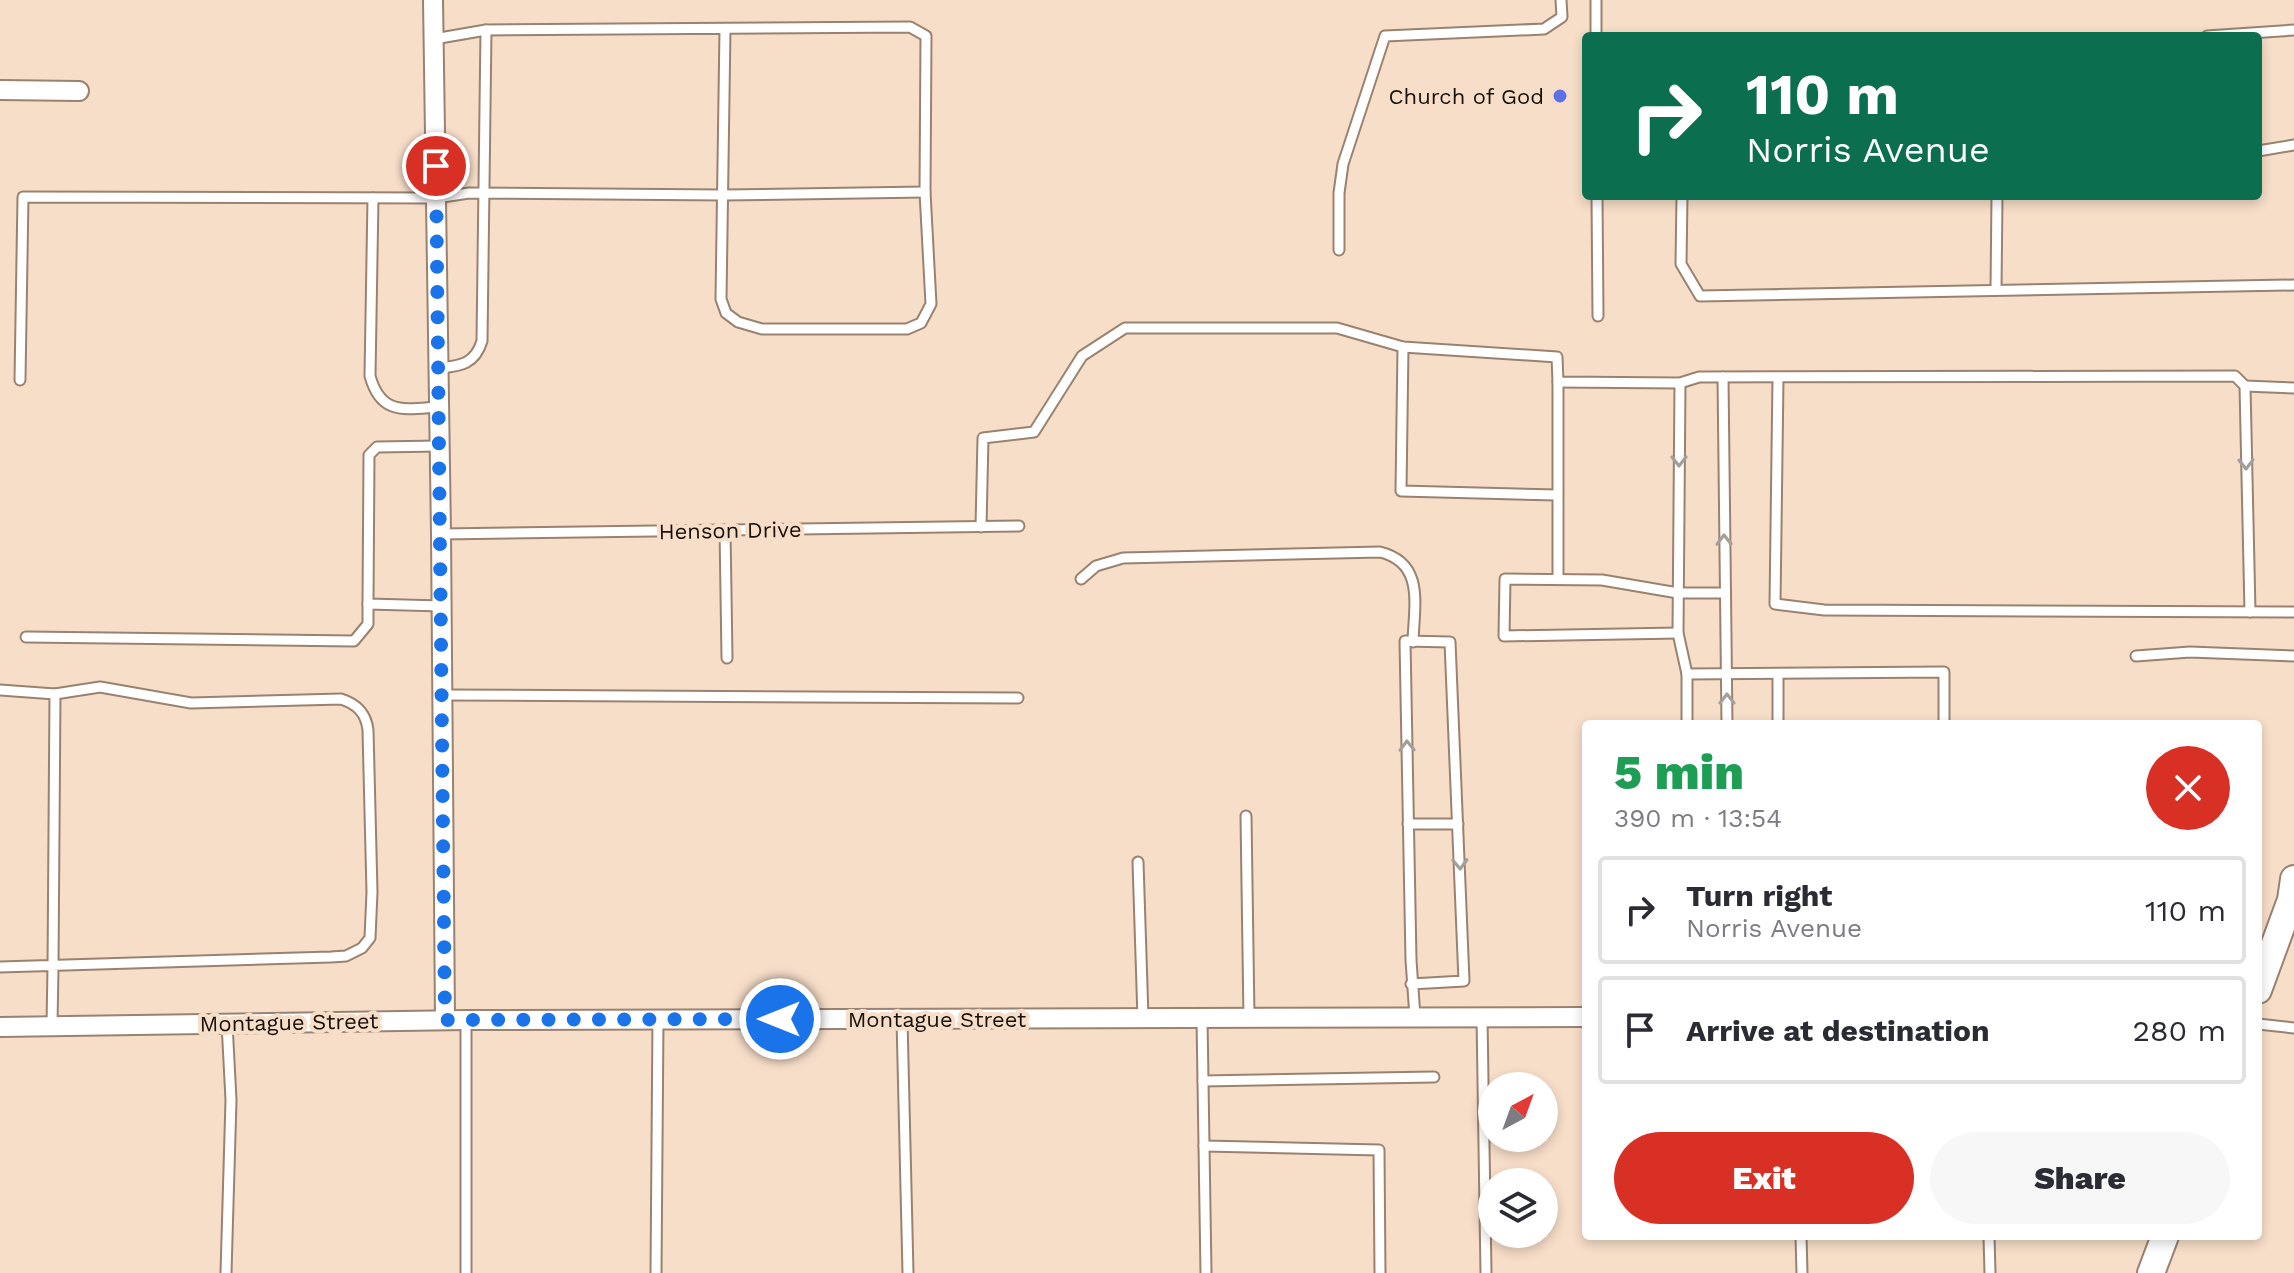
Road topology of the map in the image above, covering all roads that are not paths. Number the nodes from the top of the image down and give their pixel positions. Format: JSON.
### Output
{"nodes":[{"id":1,"x":433,"y":0,"type":"edge"},
{"id":2,"x":1561,"y":0,"type":"edge"},
{"id":3,"x":1596,"y":0,"type":"edge"},
{"id":4,"x":725,"y":29,"type":"junction"},
{"id":5,"x":486,"y":30,"type":"junction"},
{"id":6,"x":2294,"y":30,"type":"edge"},
{"id":7,"x":1596,"y":32,"type":"edge"},
{"id":8,"x":2262,"y":32,"type":"edge"},
{"id":9,"x":434,"y":39,"type":"junction"},
{"id":10,"x":0,"y":90,"type":"edge"},
{"id":11,"x":79,"y":91,"type":"dead end"},
{"id":12,"x":2294,"y":145,"type":"edge"},
{"id":13,"x":2262,"y":150,"type":"edge"},
{"id":14,"x":925,"y":192,"type":"junction"},
{"id":15,"x":484,"y":194,"type":"junction"},
{"id":16,"x":723,"y":195,"type":"junction"},
{"id":17,"x":373,"y":198,"type":"junction"},
{"id":18,"x":436,"y":198,"type":"junction"},
{"id":19,"x":1597,"y":200,"type":"edge"},
{"id":20,"x":1682,"y":200,"type":"edge"},
{"id":21,"x":1997,"y":200,"type":"edge"},
{"id":22,"x":1339,"y":250,"type":"dead end"},
{"id":23,"x":2294,"y":285,"type":"edge"},
{"id":24,"x":1996,"y":290,"type":"junction"},
{"id":25,"x":1598,"y":316,"type":"dead end"},
{"id":26,"x":1403,"y":347,"type":"junction"},
{"id":27,"x":439,"y":368,"type":"junction"},
{"id":28,"x":1723,"y":377,"type":"junction"},
{"id":29,"x":1778,"y":378,"type":"junction"},
{"id":30,"x":20,"y":380,"type":"dead end"},
{"id":31,"x":1558,"y":382,"type":"junction"},
{"id":32,"x":1680,"y":383,"type":"junction"},
{"id":33,"x":2245,"y":386,"type":"junction"},
{"id":34,"x":2294,"y":388,"type":"edge"},
{"id":35,"x":439,"y":407,"type":"junction"},
{"id":36,"x":440,"y":446,"type":"junction"},
{"id":37,"x":1557,"y":495,"type":"junction"},
{"id":38,"x":1019,"y":526,"type":"dead end"},
{"id":39,"x":981,"y":527,"type":"junction"},
{"id":40,"x":725,"y":530,"type":"junction"},
{"id":41,"x":441,"y":534,"type":"junction"},
{"id":42,"x":1081,"y":579,"type":"dead end"},
{"id":43,"x":1558,"y":579,"type":"junction"},
{"id":44,"x":1678,"y":593,"type":"junction"},
{"id":45,"x":1725,"y":593,"type":"junction"},
{"id":46,"x":368,"y":604,"type":"junction"},
{"id":47,"x":442,"y":606,"type":"junction"},
{"id":48,"x":2250,"y":612,"type":"junction"},
{"id":49,"x":2294,"y":612,"type":"edge"},
{"id":50,"x":1678,"y":633,"type":"junction"},
{"id":51,"x":26,"y":637,"type":"dead end"},
{"id":52,"x":1413,"y":642,"type":"junction"},
{"id":53,"x":2136,"y":656,"type":"dead end"},
{"id":54,"x":2294,"y":656,"type":"edge"},
{"id":55,"x":727,"y":658,"type":"dead end"},
{"id":56,"x":1687,"y":674,"type":"junction"},
{"id":57,"x":1727,"y":674,"type":"junction"},
{"id":58,"x":1778,"y":674,"type":"junction"},
{"id":59,"x":0,"y":690,"type":"edge"},
{"id":60,"x":55,"y":694,"type":"junction"},
{"id":61,"x":443,"y":695,"type":"junction"},
{"id":62,"x":1018,"y":698,"type":"dead end"},
{"id":63,"x":1687,"y":720,"type":"edge"},
{"id":64,"x":1727,"y":720,"type":"edge"},
{"id":65,"x":1778,"y":720,"type":"edge"},
{"id":66,"x":1944,"y":720,"type":"edge"},
{"id":67,"x":1246,"y":816,"type":"dead end"},
{"id":68,"x":1408,"y":824,"type":"junction"},
{"id":69,"x":1458,"y":824,"type":"junction"},
{"id":70,"x":1138,"y":862,"type":"dead end"},
{"id":71,"x":2294,"y":879,"type":"edge"},
{"id":72,"x":0,"y":967,"type":"edge"},
{"id":73,"x":53,"y":967,"type":"junction"},
{"id":74,"x":2262,"y":979,"type":"edge"},
{"id":75,"x":1411,"y":984,"type":"junction"},
{"id":76,"x":1415,"y":1017,"type":"junction"},
{"id":77,"x":1482,"y":1017,"type":"junction"},
{"id":78,"x":1582,"y":1017,"type":"edge"},
{"id":79,"x":1143,"y":1018,"type":"junction"},
{"id":80,"x":1202,"y":1018,"type":"junction"},
{"id":81,"x":1249,"y":1018,"type":"junction"},
{"id":82,"x":658,"y":1019,"type":"junction"},
{"id":83,"x":902,"y":1019,"type":"junction"},
{"id":84,"x":445,"y":1020,"type":"junction"},
{"id":85,"x":466,"y":1020,"type":"junction"},
{"id":86,"x":227,"y":1023,"type":"junction"},
{"id":87,"x":2262,"y":1024,"type":"edge"},
{"id":88,"x":52,"y":1026,"type":"junction"},
{"id":89,"x":0,"y":1027,"type":"edge"},
{"id":90,"x":2294,"y":1028,"type":"edge"},
{"id":91,"x":1434,"y":1077,"type":"dead end"},
{"id":92,"x":1203,"y":1081,"type":"junction"},
{"id":93,"x":1204,"y":1146,"type":"junction"},
{"id":94,"x":1801,"y":1240,"type":"edge"},
{"id":95,"x":1989,"y":1240,"type":"edge"},
{"id":96,"x":2163,"y":1240,"type":"edge"},
{"id":97,"x":226,"y":1273,"type":"edge"},
{"id":98,"x":466,"y":1273,"type":"edge"},
{"id":99,"x":656,"y":1273,"type":"edge"},
{"id":100,"x":908,"y":1273,"type":"edge"},
{"id":101,"x":1206,"y":1273,"type":"edge"},
{"id":102,"x":1380,"y":1273,"type":"edge"},
{"id":103,"x":1486,"y":1273,"type":"edge"},
{"id":104,"x":1802,"y":1273,"type":"edge"},
{"id":105,"x":1990,"y":1273,"type":"edge"},
{"id":106,"x":2151,"y":1273,"type":"edge"}],
"edges":[{"from":1,"to":9,"type":"street"},
{"from":2,"to":22,"type":"lane"},
{"from":3,"to":7,"type":"lane"},
{"from":4,"to":5,"type":"lane"},
{"from":4,"to":14,"type":"lane"},
{"from":4,"to":16,"type":"lane"},
{"from":5,"to":9,"type":"lane"},
{"from":5,"to":15,"type":"lane"},
{"from":6,"to":8,"type":"lane"},
{"from":9,"to":18,"type":"street"},
{"from":10,"to":11,"type":"street"},
{"from":12,"to":13,"type":"lane"},
{"from":14,"to":16,"type":"lane"},
{"from":14,"to":16,"type":"lane"},
{"from":15,"to":16,"type":"lane"},
{"from":15,"to":18,"type":"lane"},
{"from":15,"to":27,"type":"lane"},
{"from":17,"to":18,"type":"lane"},
{"from":17,"to":30,"type":"lane"},
{"from":17,"to":35,"type":"lane"},
{"from":18,"to":27,"type":"street"},
{"from":19,"to":25,"type":"lane"},
{"from":20,"to":24,"type":"lane"},
{"from":21,"to":24,"type":"lane"},
{"from":23,"to":24,"type":"lane"},
{"from":26,"to":31,"type":"lane"},
{"from":26,"to":37,"type":"lane"},
{"from":26,"to":39,"type":"lane"},
{"from":27,"to":35,"type":"street"},
{"from":28,"to":29,"type":"lane"},
{"from":28,"to":32,"type":"lane"},
{"from":45,"to":28,"type":"lane","one_way":true},
{"from":29,"to":33,"type":"lane"},
{"from":29,"to":48,"type":"lane"},
{"from":31,"to":32,"type":"lane"},
{"from":31,"to":37,"type":"lane"},
{"from":32,"to":44,"type":"lane","one_way":true},
{"from":33,"to":34,"type":"lane"},
{"from":33,"to":48,"type":"lane","one_way":true},
{"from":35,"to":36,"type":"street"},
{"from":36,"to":41,"type":"street"},
{"from":36,"to":46,"type":"lane"},
{"from":37,"to":43,"type":"lane"},
{"from":38,"to":39,"type":"lane","name":"Henson Drive"},
{"from":39,"to":40,"type":"lane","name":"Henson Drive"},
{"from":40,"to":41,"type":"lane","name":"Henson Drive"},
{"from":40,"to":55,"type":"lane"},
{"from":41,"to":47,"type":"street"},
{"from":42,"to":52,"type":"lane"},
{"from":43,"to":44,"type":"lane"},
{"from":43,"to":50,"type":"lane"},
{"from":44,"to":45,"type":"lane"},
{"from":44,"to":50,"type":"lane"},
{"from":45,"to":57,"type":"lane"},
{"from":46,"to":47,"type":"lane"},
{"from":46,"to":51,"type":"lane"},
{"from":47,"to":61,"type":"street"},
{"from":48,"to":49,"type":"lane"},
{"from":50,"to":56,"type":"lane"},
{"from":68,"to":52,"type":"lane","one_way":true},
{"from":52,"to":69,"type":"lane"},
{"from":53,"to":54,"type":"lane"},
{"from":56,"to":57,"type":"lane"},
{"from":56,"to":63,"type":"lane"},
{"from":57,"to":58,"type":"lane"},
{"from":64,"to":57,"type":"lane","one_way":true},
{"from":58,"to":65,"type":"lane"},
{"from":58,"to":66,"type":"lane"},
{"from":59,"to":60,"type":"lane"},
{"from":60,"to":73,"type":"lane"},
{"from":60,"to":73,"type":"lane"},
{"from":61,"to":62,"type":"lane"},
{"from":61,"to":84,"type":"street"},
{"from":67,"to":81,"type":"lane"},
{"from":68,"to":69,"type":"lane"},
{"from":68,"to":75,"type":"lane"},
{"from":69,"to":75,"type":"lane","one_way":true},
{"from":70,"to":79,"type":"lane"},
{"from":71,"to":74,"type":"main road"},
{"from":72,"to":73,"type":"lane"},
{"from":73,"to":88,"type":"lane"},
{"from":75,"to":76,"type":"lane"},
{"from":76,"to":77,"type":"street","name":"Montague Street"},
{"from":76,"to":81,"type":"street","name":"Montague Street"},
{"from":77,"to":78,"type":"street","name":"Montague Street"},
{"from":77,"to":103,"type":"lane"},
{"from":79,"to":80,"type":"street","name":"Montague Street"},
{"from":79,"to":83,"type":"street","name":"Montague Street"},
{"from":80,"to":81,"type":"street","name":"Montague Street"},
{"from":80,"to":92,"type":"lane"},
{"from":82,"to":83,"type":"street","name":"Montague Street"},
{"from":82,"to":85,"type":"street","name":"Montague Street"},
{"from":82,"to":99,"type":"lane"},
{"from":83,"to":100,"type":"lane"},
{"from":84,"to":85,"type":"street","name":"Montague Street"},
{"from":84,"to":86,"type":"street","name":"Montague Street"},
{"from":85,"to":98,"type":"lane"},
{"from":86,"to":88,"type":"street","name":"Montague Street"},
{"from":86,"to":97,"type":"lane"},
{"from":87,"to":90,"type":"lane"},
{"from":88,"to":89,"type":"street","name":"Montague Street"},
{"from":91,"to":92,"type":"lane"},
{"from":92,"to":93,"type":"lane"},
{"from":93,"to":101,"type":"lane"},
{"from":93,"to":102,"type":"lane"},
{"from":94,"to":104,"type":"lane"},
{"from":95,"to":105,"type":"lane"},
{"from":96,"to":106,"type":"main road"}]}
